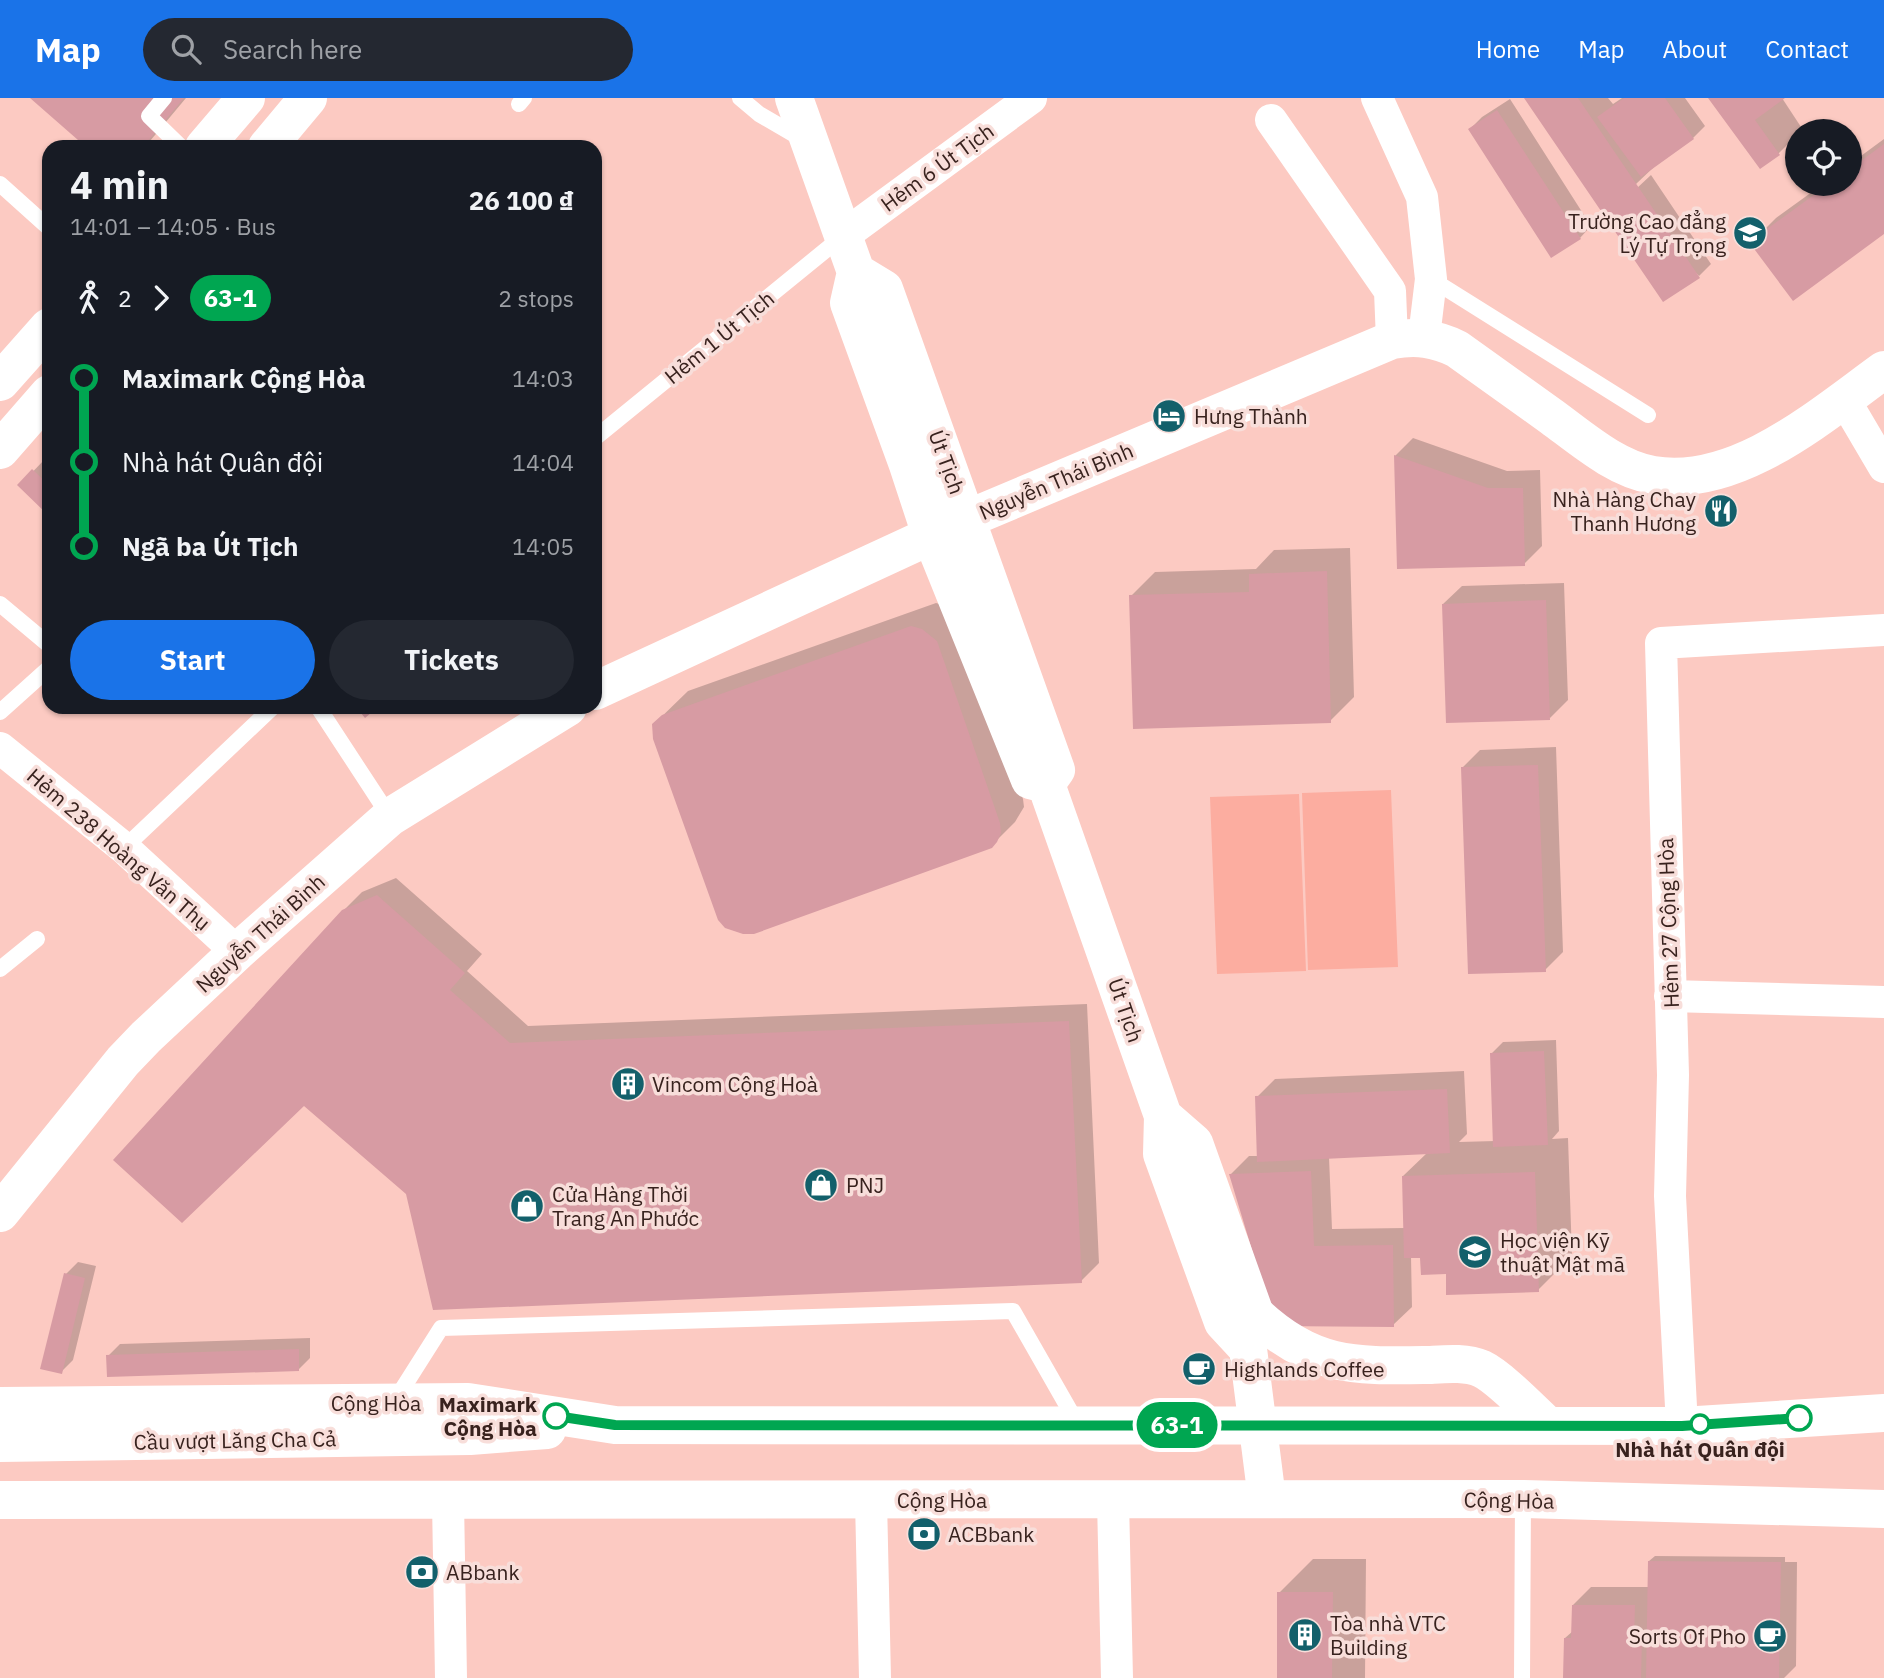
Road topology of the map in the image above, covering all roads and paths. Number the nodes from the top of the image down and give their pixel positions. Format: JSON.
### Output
{"nodes":[{"id":1,"x":164,"y":98,"type":"edge"},
{"id":2,"x":246,"y":98,"type":"edge"},
{"id":3,"x":308,"y":98,"type":"edge"},
{"id":4,"x":740,"y":98,"type":"edge"},
{"id":5,"x":794,"y":98,"type":"edge"},
{"id":6,"x":1031,"y":98,"type":"edge"},
{"id":7,"x":1377,"y":98,"type":"edge"},
{"id":8,"x":1271,"y":120,"type":"dead end"},
{"id":9,"x":174,"y":140,"type":"edge"},
{"id":10,"x":210,"y":140,"type":"edge"},
{"id":11,"x":273,"y":140,"type":"edge"},
{"id":12,"x":809,"y":143,"type":"junction"},
{"id":13,"x":0,"y":184,"type":"edge"},
{"id":14,"x":42,"y":222,"type":"edge"},
{"id":15,"x":843,"y":236,"type":"junction"},
{"id":16,"x":856,"y":272,"type":"junction"},
{"id":17,"x":1431,"y":279,"type":"junction"},
{"id":18,"x":42,"y":335,"type":"edge"},
{"id":19,"x":1408,"y":339,"type":"junction"},
{"id":20,"x":1884,"y":370,"type":"edge"},
{"id":21,"x":0,"y":382,"type":"edge"},
{"id":22,"x":1844,"y":398,"type":"junction"},
{"id":23,"x":42,"y":402,"type":"edge"},
{"id":24,"x":1648,"y":415,"type":"dead end"},
{"id":25,"x":602,"y":432,"type":"edge"},
{"id":26,"x":0,"y":450,"type":"edge"},
{"id":27,"x":1884,"y":467,"type":"edge"},
{"id":28,"x":967,"y":519,"type":"junction"},
{"id":29,"x":931,"y":535,"type":"junction"},
{"id":30,"x":0,"y":604,"type":"edge"},
{"id":31,"x":1884,"y":630,"type":"edge"},
{"id":32,"x":42,"y":639,"type":"edge"},
{"id":33,"x":42,"y":674,"type":"edge"},
{"id":34,"x":602,"y":688,"type":"edge"},
{"id":35,"x":0,"y":712,"type":"edge"},
{"id":36,"x":266,"y":714,"type":"edge"},
{"id":37,"x":323,"y":714,"type":"edge"},
{"id":38,"x":557,"y":714,"type":"edge"},
{"id":39,"x":0,"y":748,"type":"edge"},
{"id":40,"x":1046,"y":785,"type":"junction"},
{"id":41,"x":390,"y":817,"type":"junction"},
{"id":42,"x":124,"y":848,"type":"junction"},
{"id":43,"x":37,"y":939,"type":"dead end"},
{"id":44,"x":237,"y":952,"type":"junction"},
{"id":45,"x":0,"y":969,"type":"edge"},
{"id":46,"x":1670,"y":996,"type":"junction"},
{"id":47,"x":1884,"y":1002,"type":"edge"},
{"id":48,"x":0,"y":1213,"type":"edge"},
{"id":49,"x":1252,"y":1331,"type":"junction"},
{"id":50,"x":394,"y":1403,"type":"junction"},
{"id":51,"x":0,"y":1406,"type":"edge"},
{"id":52,"x":1884,"y":1413,"type":"edge"},
{"id":53,"x":615,"y":1425,"type":"junction"},
{"id":54,"x":1078,"y":1425,"type":"junction"},
{"id":55,"x":1258,"y":1425,"type":"junction"},
{"id":56,"x":1547,"y":1425,"type":"junction"},
{"id":57,"x":1682,"y":1426,"type":"junction"},
{"id":58,"x":0,"y":1443,"type":"edge"},
{"id":59,"x":1267,"y":1499,"type":"junction"},
{"id":60,"x":1523,"y":1499,"type":"junction"},
{"id":61,"x":0,"y":1500,"type":"edge"},
{"id":62,"x":448,"y":1500,"type":"junction"},
{"id":63,"x":872,"y":1500,"type":"junction"},
{"id":64,"x":1113,"y":1500,"type":"junction"},
{"id":65,"x":1884,"y":1509,"type":"edge"},
{"id":66,"x":452,"y":1678,"type":"edge"},
{"id":67,"x":876,"y":1678,"type":"edge"},
{"id":68,"x":1117,"y":1678,"type":"edge"},
{"id":69,"x":1522,"y":1678,"type":"edge"}],
"edges":[{"from":1,"to":9,"type":"lane"},
{"from":2,"to":10,"type":"main road"},
{"from":3,"to":11,"type":"main road"},
{"from":4,"to":12,"type":"lane"},
{"from":5,"to":12,"type":"main road","name":"Út Tịch"},
{"from":6,"to":15,"type":"street","name":"Hẻm 6 Út Tịch"},
{"from":7,"to":17,"type":"street"},
{"from":8,"to":19,"type":"street"},
{"from":12,"to":15,"type":"main road","name":"Út Tịch"},
{"from":13,"to":14,"type":"lane"},
{"from":15,"to":16,"type":"main road","name":"Út Tịch"},
{"from":15,"to":25,"type":"lane","name":"Hẻm 1 Út Tịch"},
{"from":16,"to":28,"type":"main road","name":"Út Tịch"},
{"from":16,"to":29,"type":"main road","name":"Út Tịch"},
{"from":17,"to":19,"type":"street"},
{"from":17,"to":24,"type":"lane"},
{"from":18,"to":21,"type":"main road"},
{"from":19,"to":22,"type":"main road"},
{"from":19,"to":28,"type":"main road","name":"Nguyễn Thái Bình"},
{"from":20,"to":22,"type":"main road"},
{"from":22,"to":27,"type":"street"},
{"from":23,"to":26,"type":"main road"},
{"from":28,"to":29,"type":"main road","name":"Nguyễn Thái Bình"},
{"from":28,"to":40,"type":"main road","name":"Út Tịch"},
{"from":29,"to":34,"type":"main road","name":"Nguyễn Thái Bình"},
{"from":29,"to":40,"type":"main road","name":"Út Tịch"},
{"from":30,"to":32,"type":"lane"},
{"from":31,"to":46,"type":"street","name":"Hẻm 27 Cộng Hòa"},
{"from":33,"to":35,"type":"lane"},
{"from":36,"to":42,"type":"lane"},
{"from":37,"to":41,"type":"lane"},
{"from":38,"to":41,"type":"main road","name":"Nguyễn Thái Bình"},
{"from":39,"to":42,"type":"street","name":"Hẻm 238 Hoàng Văn Thụ"},
{"from":40,"to":49,"type":"main road","name":"Út Tịch"},
{"from":41,"to":44,"type":"main road","name":"Nguyễn Thái Bình"},
{"from":42,"to":44,"type":"street","name":"Hẻm 238 Hoàng Văn Thụ"},
{"from":43,"to":45,"type":"lane"},
{"from":44,"to":48,"type":"main road","name":"Nguyễn Thái Bình"},
{"from":46,"to":47,"type":"street"},
{"from":46,"to":57,"type":"street","name":"Hẻm 27 Cộng Hòa"},
{"from":49,"to":55,"type":"main road","name":"Út Tịch"},
{"from":49,"to":56,"type":"main road"},
{"from":50,"to":51,"type":"main road","name":"Cộng Hòa"},
{"from":50,"to":53,"type":"main road","name":"Cộng Hòa"},
{"from":50,"to":54,"type":"lane"},
{"from":52,"to":57,"type":"main road","name":"Cộng Hòa"},
{"from":53,"to":54,"type":"main road","name":"Cộng Hòa"},
{"from":53,"to":58,"type":"main road","name":"Cầu vượt Lăng Cha Cả"},
{"from":54,"to":55,"type":"main road","name":"Cộng Hòa"},
{"from":55,"to":56,"type":"main road","name":"Cộng Hòa"},
{"from":55,"to":59,"type":"main road","name":"Út Tịch"},
{"from":56,"to":57,"type":"main road","name":"Cộng Hòa"},
{"from":59,"to":60,"type":"main road","name":"Cộng Hòa"},
{"from":59,"to":64,"type":"main road","name":"Cộng Hòa"},
{"from":60,"to":65,"type":"main road","name":"Cộng Hòa"},
{"from":60,"to":69,"type":"lane"},
{"from":61,"to":62,"type":"main road","name":"Cộng Hòa"},
{"from":62,"to":63,"type":"main road","name":"Cộng Hòa"},
{"from":62,"to":66,"type":"street"},
{"from":63,"to":64,"type":"main road","name":"Cộng Hòa"},
{"from":63,"to":67,"type":"street"},
{"from":64,"to":68,"type":"street"}]}
